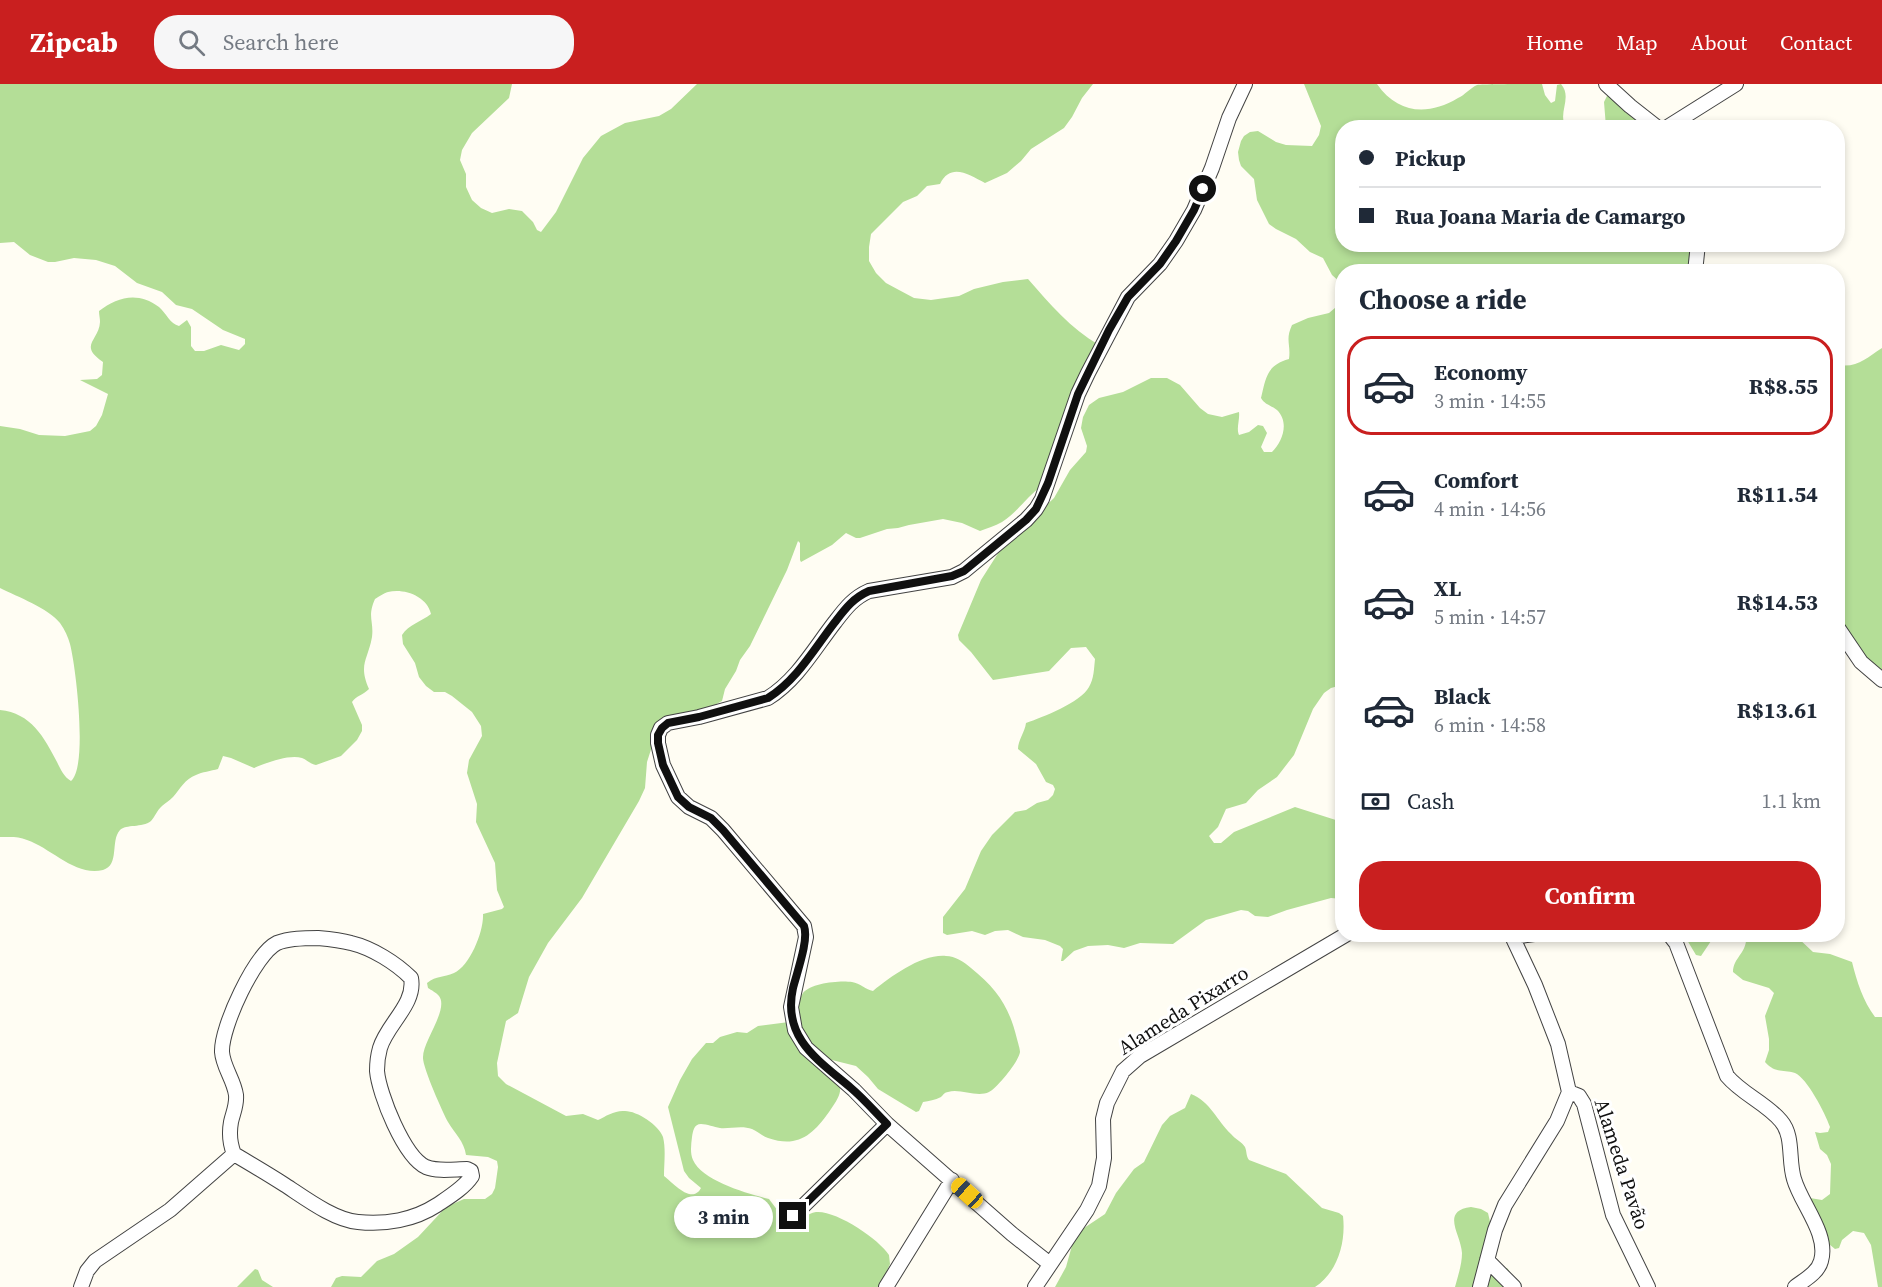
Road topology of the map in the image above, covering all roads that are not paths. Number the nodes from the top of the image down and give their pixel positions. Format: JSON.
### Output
{"nodes":[{"id":1,"x":1245,"y":84,"type":"edge"},
{"id":2,"x":1606,"y":84,"type":"edge"},
{"id":3,"x":1737,"y":84,"type":"edge"},
{"id":4,"x":1648,"y":120,"type":"edge"},
{"id":5,"x":1679,"y":120,"type":"edge"},
{"id":6,"x":1845,"y":638,"type":"edge"},
{"id":7,"x":1882,"y":680,"type":"edge"},
{"id":8,"x":1335,"y":941,"type":"edge"},
{"id":9,"x":1514,"y":942,"type":"edge"},
{"id":10,"x":1675,"y":942,"type":"edge"},
{"id":11,"x":1569,"y":1092,"type":"junction"},
{"id":12,"x":887,"y":1124,"type":"junction"},
{"id":13,"x":234,"y":1154,"type":"junction"},
{"id":14,"x":952,"y":1180,"type":"junction"},
{"id":15,"x":793,"y":1216,"type":"dead end"},
{"id":16,"x":1487,"y":1260,"type":"junction"},
{"id":17,"x":1050,"y":1264,"type":"junction"},
{"id":18,"x":81,"y":1287,"type":"edge"},
{"id":19,"x":886,"y":1287,"type":"edge"},
{"id":20,"x":1035,"y":1287,"type":"edge"},
{"id":21,"x":1480,"y":1287,"type":"edge"},
{"id":22,"x":1514,"y":1287,"type":"edge"},
{"id":23,"x":1648,"y":1287,"type":"edge"},
{"id":24,"x":1795,"y":1287,"type":"edge"}],
"edges":[{"from":1,"to":12,"type":"street"},
{"from":2,"to":4,"type":"street"},
{"from":3,"to":5,"type":"street"},
{"from":6,"to":7,"type":"street"},
{"from":8,"to":17,"type":"street","name":"Alameda Pixarro"},
{"from":9,"to":11,"type":"street"},
{"from":10,"to":24,"type":"street"},
{"from":11,"to":16,"type":"street"},
{"from":11,"to":23,"type":"street","name":"Alameda Pavão"},
{"from":12,"to":14,"type":"street"},
{"from":12,"to":15,"type":"street"},
{"from":13,"to":13,"type":"street"},
{"from":13,"to":18,"type":"street"},
{"from":14,"to":17,"type":"street"},
{"from":14,"to":19,"type":"street"},
{"from":16,"to":21,"type":"street"},
{"from":16,"to":22,"type":"street"},
{"from":17,"to":20,"type":"street","name":"Alameda Pixarro"}]}
